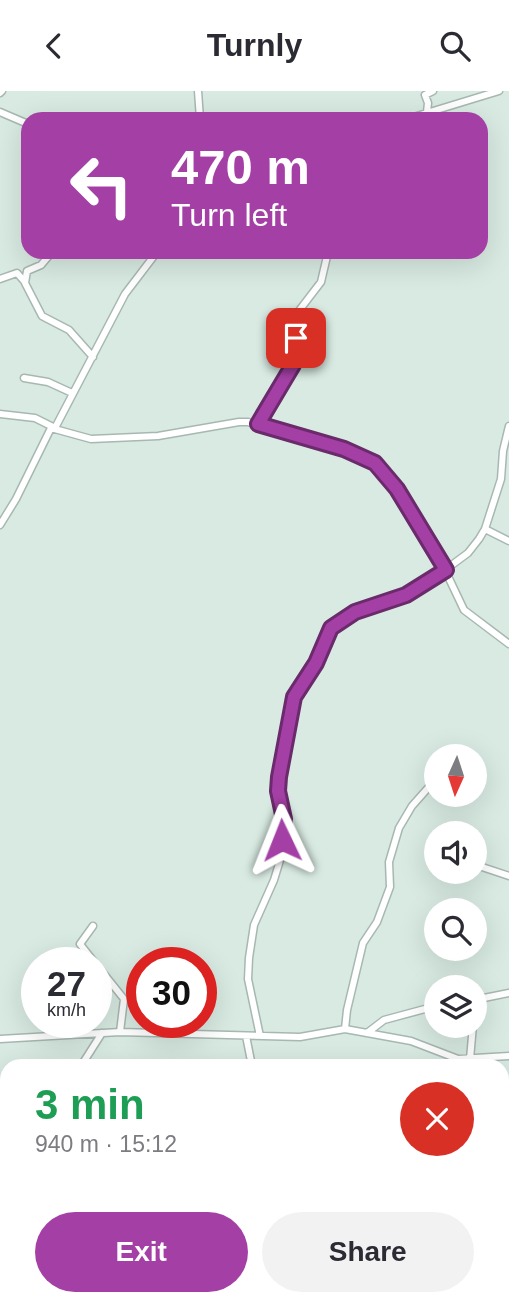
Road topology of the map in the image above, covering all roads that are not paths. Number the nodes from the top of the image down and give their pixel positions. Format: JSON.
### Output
{"nodes":[{"id":1,"x":198,"y":91,"type":"edge"},
{"id":2,"x":433,"y":91,"type":"edge"},
{"id":3,"x":499,"y":91,"type":"edge"},
{"id":4,"x":0,"y":112,"type":"edge"},
{"id":5,"x":200,"y":112,"type":"edge"},
{"id":6,"x":428,"y":112,"type":"joint"},
{"id":7,"x":21,"y":121,"type":"edge"},
{"id":8,"x":46,"y":259,"type":"edge"},
{"id":9,"x":152,"y":259,"type":"edge"},
{"id":10,"x":326,"y":259,"type":"edge"},
{"id":11,"x":0,"y":279,"type":"edge"},
{"id":12,"x":25,"y":283,"type":"junction"},
{"id":13,"x":93,"y":357,"type":"junction"},
{"id":14,"x":24,"y":378,"type":"dead end"},
{"id":15,"x":72,"y":393,"type":"junction"},
{"id":16,"x":0,"y":414,"type":"edge"},
{"id":17,"x":258,"y":424,"type":"junction"},
{"id":18,"x":509,"y":426,"type":"edge"},
{"id":19,"x":53,"y":428,"type":"junction"},
{"id":20,"x":0,"y":525,"type":"edge"},
{"id":21,"x":485,"y":529,"type":"junction"},
{"id":22,"x":509,"y":541,"type":"edge"},
{"id":23,"x":446,"y":570,"type":"junction"},
{"id":24,"x":509,"y":644,"type":"edge"},
{"id":25,"x":424,"y":792,"type":"edge"},
{"id":26,"x":487,"y":869,"type":"edge"},
{"id":27,"x":509,"y":876,"type":"edge"},
{"id":28,"x":93,"y":926,"type":"dead end"},
{"id":29,"x":83,"y":947,"type":"edge"},
{"id":30,"x":112,"y":984,"type":"edge"},
{"id":31,"x":509,"y":993,"type":"edge"},
{"id":32,"x":487,"y":997,"type":"edge"},
{"id":33,"x":424,"y":1009,"type":"edge"},
{"id":34,"x":345,"y":1029,"type":"junction"},
{"id":35,"x":112,"y":1032,"type":"edge"},
{"id":36,"x":120,"y":1032,"type":"junction"},
{"id":37,"x":367,"y":1033,"type":"junction"},
{"id":38,"x":246,"y":1036,"type":"junction"},
{"id":39,"x":260,"y":1036,"type":"junction"},
{"id":40,"x":21,"y":1038,"type":"edge"},
{"id":41,"x":99,"y":1038,"type":"edge"},
{"id":42,"x":472,"y":1038,"type":"edge"},
{"id":43,"x":0,"y":1039,"type":"edge"},
{"id":44,"x":509,"y":1056,"type":"edge"},
{"id":45,"x":85,"y":1059,"type":"edge"},
{"id":46,"x":251,"y":1059,"type":"edge"},
{"id":47,"x":470,"y":1059,"type":"junction"}],
"edges":[{"from":1,"to":5,"type":"street"},
{"from":2,"to":6,"type":"street"},
{"from":3,"to":6,"type":"street"},
{"from":4,"to":7,"type":"street"},
{"from":8,"to":12,"type":"street"},
{"from":9,"to":13,"type":"street"},
{"from":10,"to":17,"type":"street"},
{"from":11,"to":12,"type":"street"},
{"from":12,"to":13,"type":"street"},
{"from":13,"to":15,"type":"street"},
{"from":14,"to":15,"type":"street"},
{"from":15,"to":19,"type":"street"},
{"from":16,"to":19,"type":"street"},
{"from":17,"to":19,"type":"street"},
{"from":17,"to":23,"type":"street"},
{"from":18,"to":21,"type":"street"},
{"from":19,"to":20,"type":"street"},
{"from":21,"to":22,"type":"street"},
{"from":21,"to":23,"type":"street"},
{"from":23,"to":24,"type":"street"},
{"from":23,"to":39,"type":"street"},
{"from":25,"to":34,"type":"street"},
{"from":26,"to":27,"type":"street"},
{"from":28,"to":29,"type":"street"},
{"from":30,"to":36,"type":"street"},
{"from":31,"to":32,"type":"street"},
{"from":33,"to":37,"type":"street"},
{"from":34,"to":37,"type":"street"},
{"from":34,"to":39,"type":"street"},
{"from":35,"to":36,"type":"street"},
{"from":36,"to":38,"type":"street"},
{"from":37,"to":47,"type":"street"},
{"from":38,"to":39,"type":"street"},
{"from":38,"to":46,"type":"street"},
{"from":40,"to":43,"type":"street"},
{"from":41,"to":45,"type":"street"},
{"from":42,"to":47,"type":"street"},
{"from":44,"to":47,"type":"street"}]}
